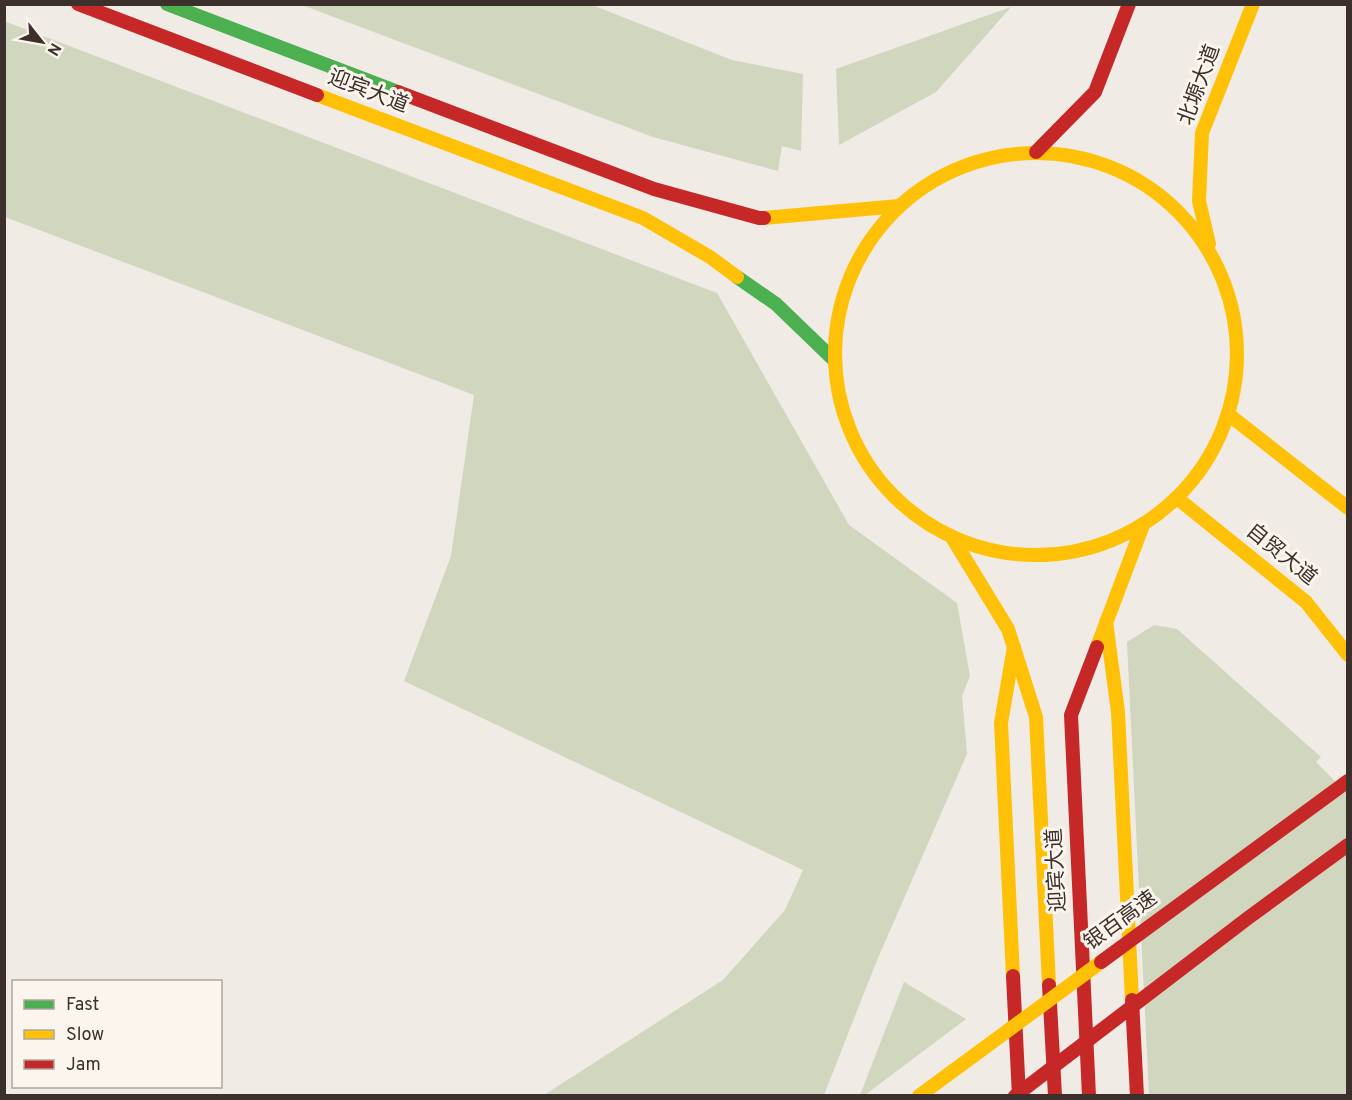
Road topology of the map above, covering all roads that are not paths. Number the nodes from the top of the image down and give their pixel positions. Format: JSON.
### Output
{"nodes":[{"id":1,"x":78,"y":4,"type":"edge"},
{"id":2,"x":167,"y":4,"type":"edge"},
{"id":3,"x":1129,"y":4,"type":"edge"},
{"id":4,"x":1252,"y":4,"type":"edge"},
{"id":5,"x":1036,"y":152,"type":"junction"},
{"id":6,"x":899,"y":206,"type":"junction"},
{"id":7,"x":1212,"y":254,"type":"junction"},
{"id":8,"x":834,"y":360,"type":"junction"},
{"id":9,"x":1228,"y":414,"type":"junction"},
{"id":10,"x":1177,"y":498,"type":"junction"},
{"id":11,"x":1347,"y":508,"type":"edge"},
{"id":12,"x":1143,"y":525,"type":"junction"},
{"id":13,"x":953,"y":539,"type":"junction"},
{"id":14,"x":1106,"y":622,"type":"junction"},
{"id":15,"x":1014,"y":647,"type":"junction"},
{"id":16,"x":1347,"y":655,"type":"edge"},
{"id":17,"x":1347,"y":781,"type":"edge"},
{"id":18,"x":1347,"y":845,"type":"edge"},
{"id":19,"x":919,"y":1095,"type":"edge"},
{"id":20,"x":1017,"y":1095,"type":"edge"},
{"id":21,"x":1055,"y":1095,"type":"edge"},
{"id":22,"x":1089,"y":1095,"type":"edge"},
{"id":23,"x":1137,"y":1095,"type":"edge"}],
"edges":[{"from":1,"to":8,"type":"main road","name":"迎宾大道"},
{"from":2,"to":6,"type":"main road","name":"迎宾大道"},
{"from":3,"to":5,"type":"main road"},
{"from":4,"to":7,"type":"main road","name":"北塬大道"},
{"from":5,"to":6,"type":"main road"},
{"from":5,"to":7,"type":"main road"},
{"from":6,"to":8,"type":"main road"},
{"from":7,"to":9,"type":"main road"},
{"from":8,"to":13,"type":"main road"},
{"from":9,"to":10,"type":"main road"},
{"from":9,"to":11,"type":"main road"},
{"from":10,"to":12,"type":"main road"},
{"from":10,"to":16,"type":"main road","name":"自贸大道"},
{"from":12,"to":13,"type":"main road"},
{"from":12,"to":14,"type":"main road"},
{"from":13,"to":15,"type":"main road","name":"迎宾大道"},
{"from":14,"to":22,"type":"main road","name":"迎宾大道"},
{"from":14,"to":23,"type":"main road"},
{"from":15,"to":20,"type":"main road"},
{"from":15,"to":21,"type":"main road","name":"迎宾大道"},
{"from":17,"to":19,"type":"main road","name":"银百高速","bridge":true},
{"from":18,"to":20,"type":"main road","bridge":true}]}
